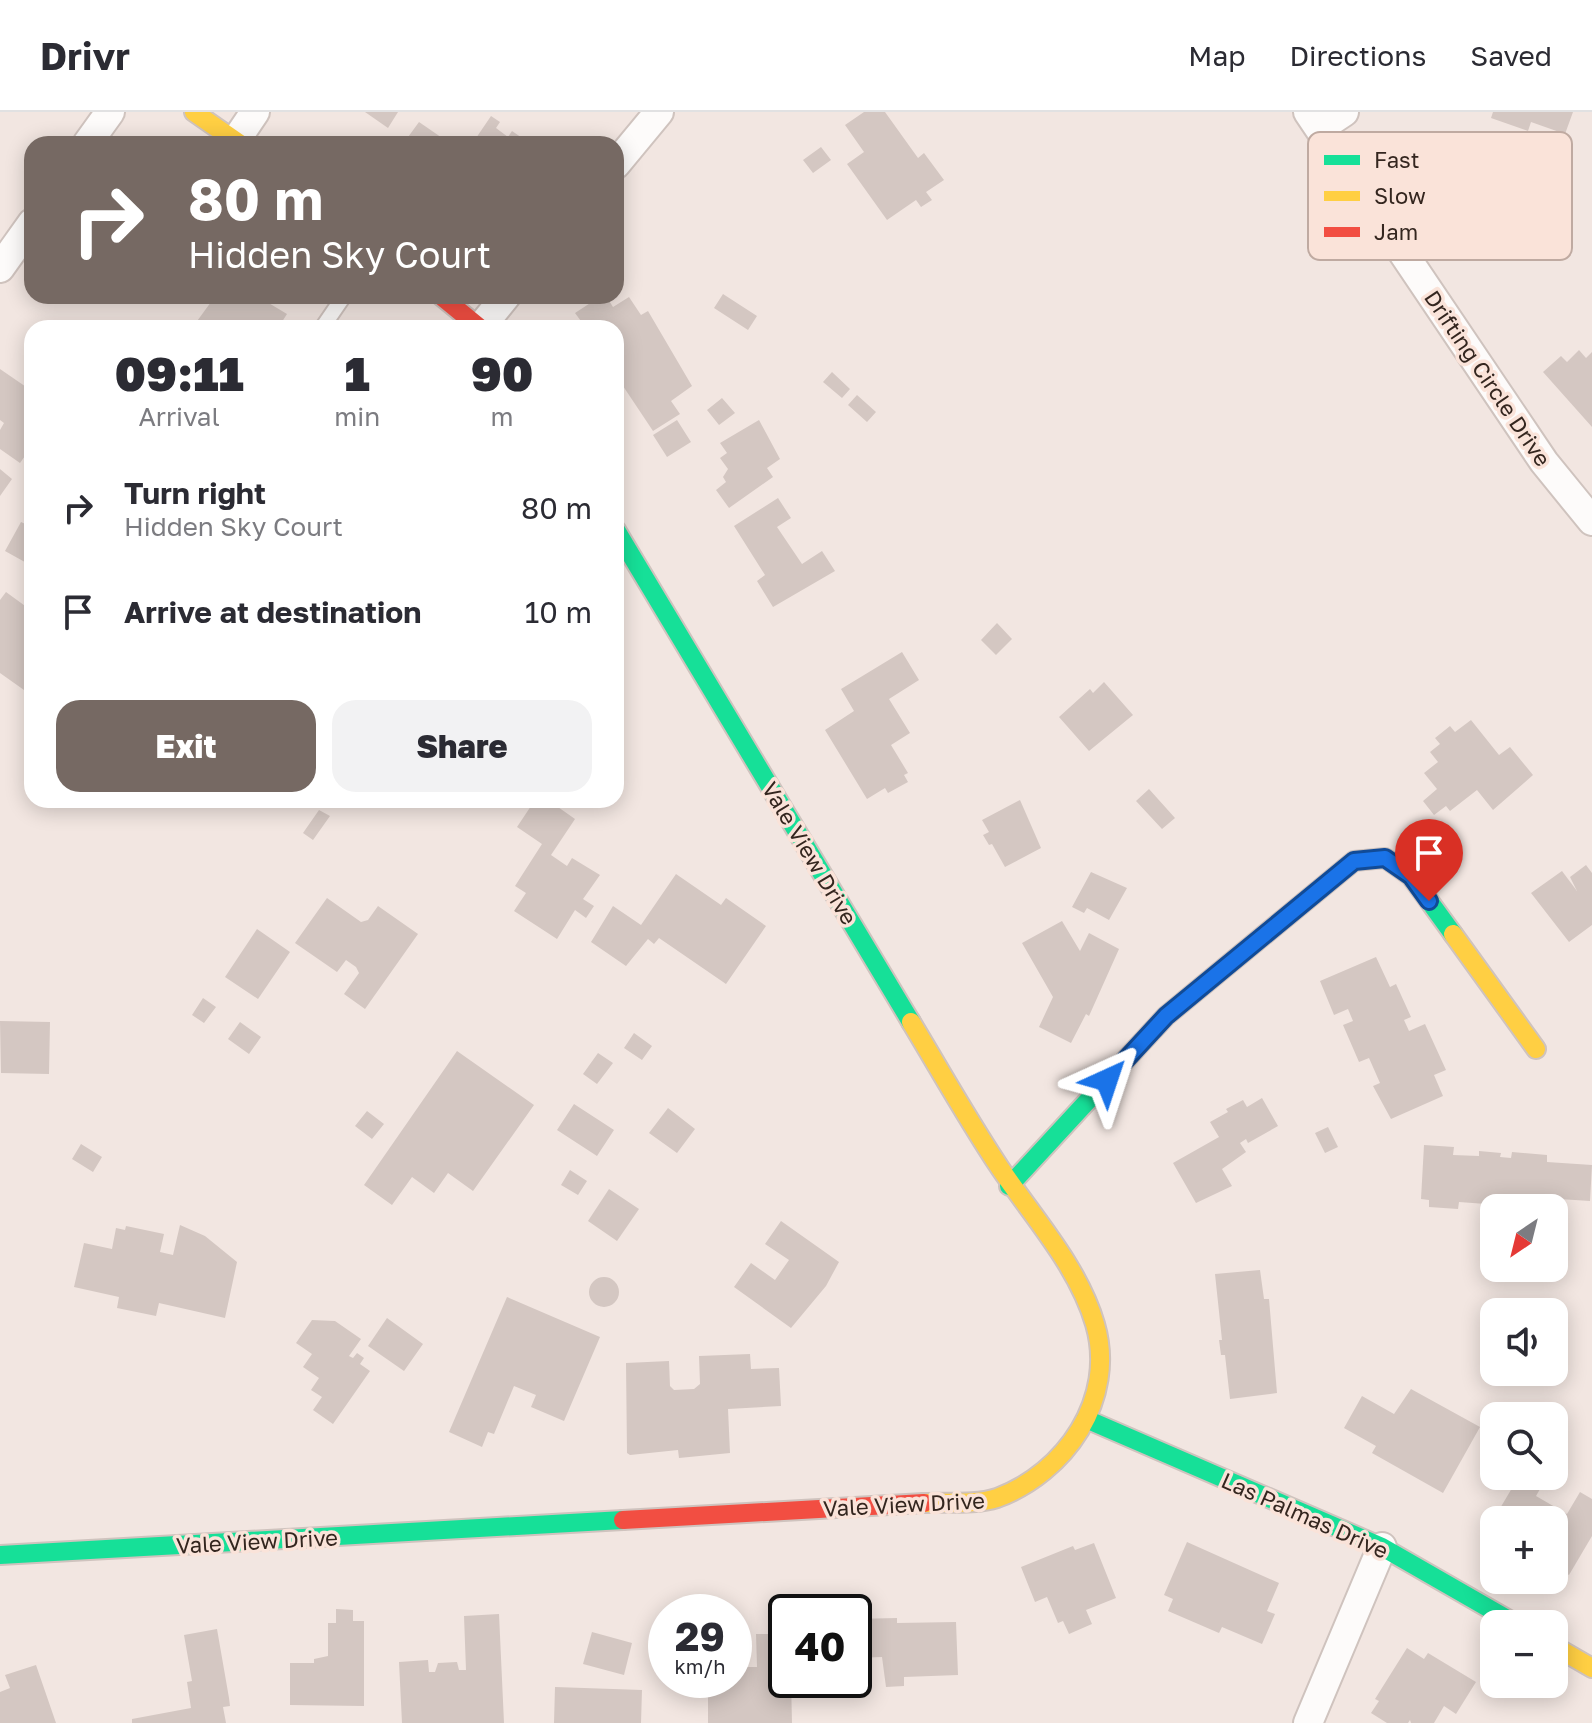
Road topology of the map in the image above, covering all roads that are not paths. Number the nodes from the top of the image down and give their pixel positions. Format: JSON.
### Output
{"nodes":[{"id":1,"x":110,"y":112,"type":"edge"},
{"id":2,"x":194,"y":112,"type":"edge"},
{"id":3,"x":255,"y":112,"type":"edge"},
{"id":4,"x":659,"y":112,"type":"edge"},
{"id":5,"x":1344,"y":112,"type":"edge"},
{"id":6,"x":1314,"y":120,"type":"edge"},
{"id":7,"x":93,"y":136,"type":"edge"},
{"id":8,"x":229,"y":136,"type":"edge"},
{"id":9,"x":241,"y":136,"type":"edge"},
{"id":10,"x":624,"y":154,"type":"edge"},
{"id":11,"x":24,"y":234,"type":"edge"},
{"id":12,"x":1408,"y":260,"type":"edge"},
{"id":13,"x":0,"y":268,"type":"edge"},
{"id":14,"x":451,"y":304,"type":"edge"},
{"id":15,"x":500,"y":304,"type":"edge"},
{"id":16,"x":470,"y":320,"type":"edge"},
{"id":17,"x":486,"y":320,"type":"edge"},
{"id":18,"x":1590,"y":516,"type":"edge"},
{"id":19,"x":624,"y":543,"type":"edge"},
{"id":20,"x":1536,"y":1049,"type":"dead end"},
{"id":21,"x":1009,"y":1186,"type":"junction"},
{"id":22,"x":1086,"y":1419,"type":"junction"},
{"id":23,"x":1382,"y":1547,"type":"junction"},
{"id":24,"x":0,"y":1555,"type":"edge"},
{"id":25,"x":1492,"y":1610,"type":"edge"},
{"id":26,"x":1568,"y":1654,"type":"edge"},
{"id":27,"x":1592,"y":1668,"type":"edge"},
{"id":28,"x":1308,"y":1723,"type":"edge"}],
"edges":[{"from":1,"to":7,"type":"street"},
{"from":2,"to":8,"type":"street"},
{"from":3,"to":9,"type":"street"},
{"from":4,"to":10,"type":"street"},
{"from":5,"to":6,"type":"street"},
{"from":11,"to":13,"type":"street"},
{"from":12,"to":18,"type":"street","name":"Drifting Circle Drive"},
{"from":14,"to":16,"type":"street"},
{"from":15,"to":17,"type":"street"},
{"from":19,"to":21,"type":"street","name":"Vale View Drive"},
{"from":20,"to":21,"type":"street"},
{"from":21,"to":22,"type":"street","name":"Vale View Drive"},
{"from":22,"to":23,"type":"street","name":"Las Palmas Drive"},
{"from":22,"to":24,"type":"street","name":"Vale View Drive"},
{"from":23,"to":25,"type":"street","name":"Las Palmas Drive"},
{"from":23,"to":28,"type":"street"},
{"from":26,"to":27,"type":"street"}]}
